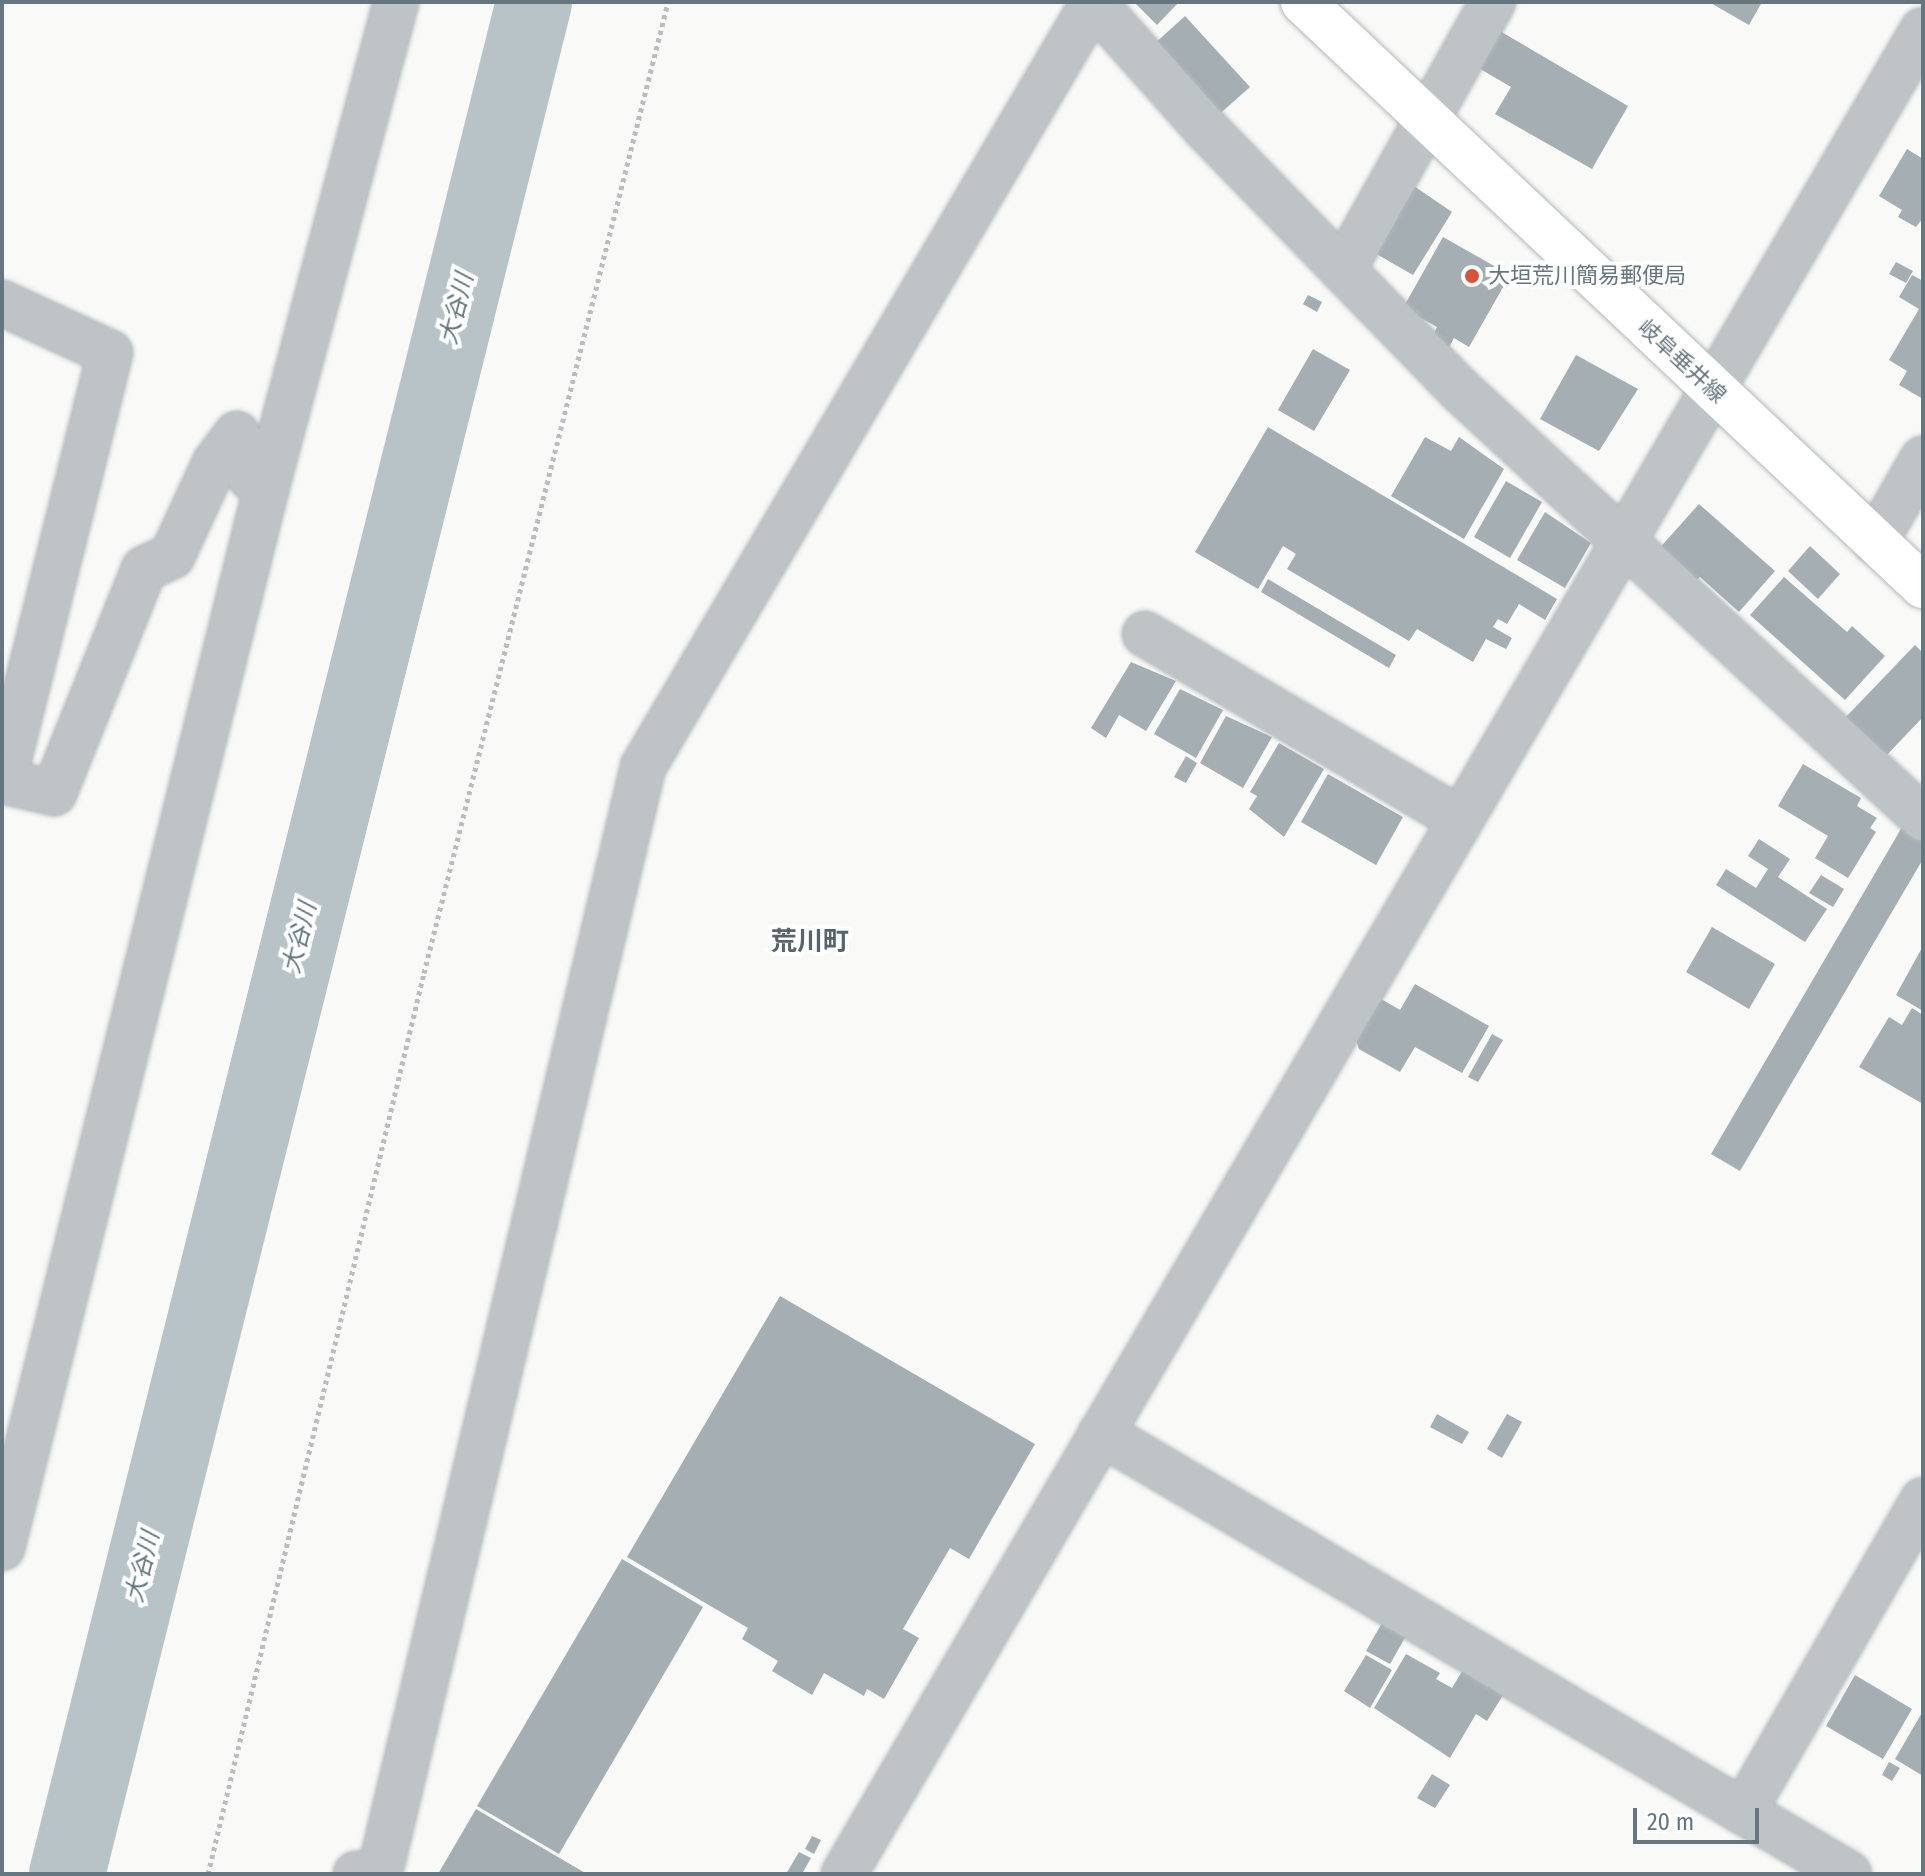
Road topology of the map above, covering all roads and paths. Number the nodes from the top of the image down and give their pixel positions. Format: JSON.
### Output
{"nodes":[{"id":1,"x":396,"y":2,"type":"edge"},
{"id":2,"x":668,"y":2,"type":"edge"},
{"id":3,"x":1093,"y":2,"type":"edge"},
{"id":4,"x":1303,"y":2,"type":"edge"},
{"id":5,"x":1493,"y":2,"type":"edge"},
{"id":6,"x":1923,"y":30,"type":"edge"},
{"id":7,"x":1427,"y":120,"type":"junction"},
{"id":8,"x":1343,"y":270,"type":"junction"},
{"id":9,"x":2,"y":303,"type":"edge"},
{"id":10,"x":1713,"y":390,"type":"junction"},
{"id":11,"x":1923,"y":459,"type":"edge"},
{"id":12,"x":266,"y":489,"type":"junction"},
{"id":13,"x":1621,"y":542,"type":"junction"},
{"id":14,"x":1875,"y":542,"type":"junction"},
{"id":15,"x":1923,"y":586,"type":"edge"},
{"id":16,"x":1145,"y":634,"type":"dead end"},
{"id":17,"x":3,"y":781,"type":"edge"},
{"id":18,"x":1457,"y":818,"type":"junction"},
{"id":19,"x":1923,"y":818,"type":"edge"},
{"id":20,"x":1101,"y":1433,"type":"junction"},
{"id":21,"x":1923,"y":1500,"type":"edge"},
{"id":22,"x":2,"y":1548,"type":"edge"},
{"id":23,"x":1743,"y":1812,"type":"junction"},
{"id":24,"x":374,"y":1873,"type":"edge"},
{"id":25,"x":208,"y":1874,"type":"edge"},
{"id":26,"x":844,"y":1874,"type":"edge"},
{"id":27,"x":1849,"y":1874,"type":"edge"}],
"edges":[{"from":1,"to":12,"type":"street"},
{"from":2,"to":25,"type":"path"},
{"from":3,"to":8,"type":"street"},
{"from":3,"to":24,"type":"street"},
{"from":4,"to":7,"type":"main road","name":"岐阜垂井線"},
{"from":5,"to":7,"type":"street"},
{"from":6,"to":10,"type":"street"},
{"from":7,"to":8,"type":"street"},
{"from":7,"to":10,"type":"main road","name":"岐阜垂井線"},
{"from":8,"to":13,"type":"street"},
{"from":9,"to":17,"type":"street"},
{"from":10,"to":13,"type":"street"},
{"from":10,"to":14,"type":"main road","name":"岐阜垂井線"},
{"from":11,"to":14,"type":"street"},
{"from":12,"to":17,"type":"street"},
{"from":12,"to":22,"type":"street"},
{"from":13,"to":18,"type":"street"},
{"from":13,"to":19,"type":"street"},
{"from":14,"to":15,"type":"main road","name":"岐阜垂井線"},
{"from":16,"to":18,"type":"street"},
{"from":18,"to":20,"type":"street"},
{"from":20,"to":23,"type":"street"},
{"from":20,"to":26,"type":"street"},
{"from":21,"to":23,"type":"street"},
{"from":23,"to":27,"type":"street"}]}
